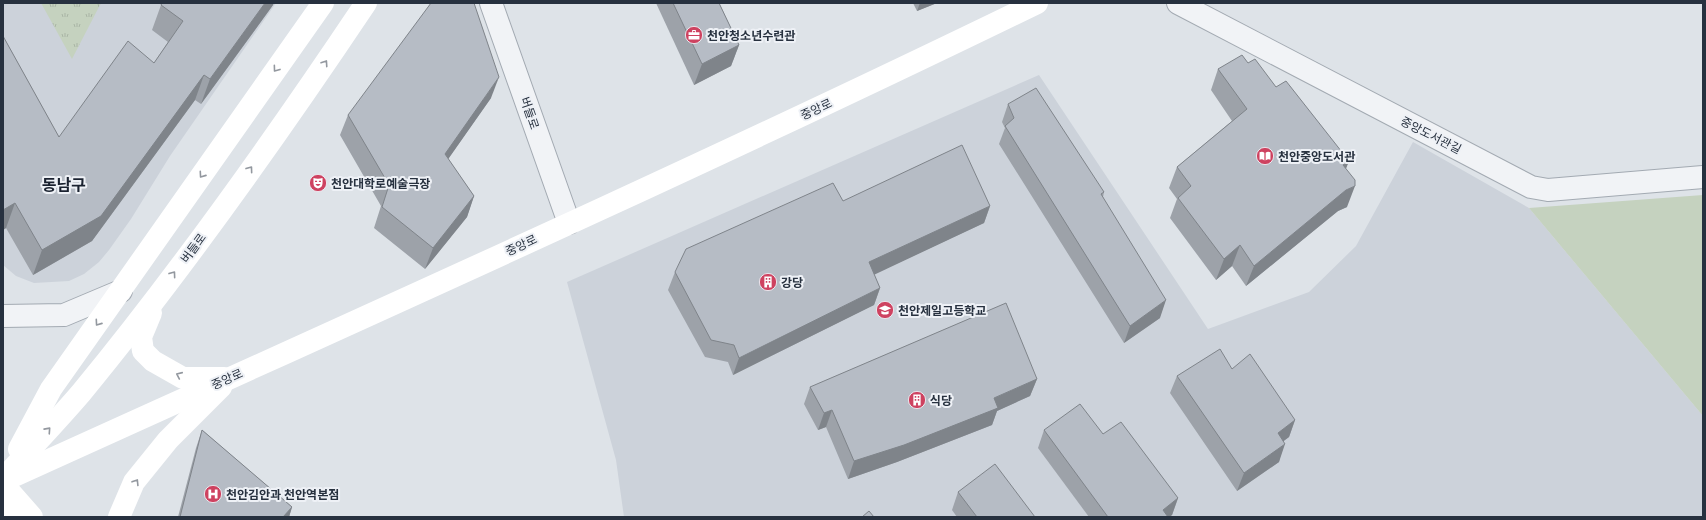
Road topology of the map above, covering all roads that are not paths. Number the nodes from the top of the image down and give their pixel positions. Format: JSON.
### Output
{"nodes":[{"id":1,"x":324,"y":3,"type":"edge"},
{"id":2,"x":366,"y":3,"type":"edge"},
{"id":3,"x":491,"y":3,"type":"edge"},
{"id":4,"x":1037,"y":3,"type":"edge"},
{"id":5,"x":1178,"y":3,"type":"edge"},
{"id":6,"x":1703,"y":177,"type":"edge"},
{"id":7,"x":569,"y":223,"type":"junction"},
{"id":8,"x":121,"y":291,"type":"junction"},
{"id":9,"x":158,"y":296,"type":"junction"},
{"id":10,"x":3,"y":302,"type":"edge"},
{"id":11,"x":31,"y":314,"type":"junction"},
{"id":12,"x":3,"y":316,"type":"edge"},
{"id":13,"x":231,"y":378,"type":"junction"},
{"id":14,"x":3,"y":481,"type":"edge"},
{"id":15,"x":3,"y":492,"type":"edge"},
{"id":16,"x":8,"y":517,"type":"edge"},
{"id":17,"x":32,"y":517,"type":"edge"},
{"id":18,"x":119,"y":517,"type":"edge"}],
"edges":[{"from":1,"to":8,"type":"street","one_way":true},
{"from":9,"to":2,"type":"street","name":"버들로","one_way":true},
{"from":3,"to":7,"type":"street","name":"버들로"},
{"from":4,"to":7,"type":"street","name":"중앙로"},
{"from":5,"to":6,"type":"street","name":"중앙도서관길"},
{"from":7,"to":13,"type":"street","name":"중앙로"},
{"from":8,"to":11,"type":"street"},
{"from":8,"to":14,"type":"street","one_way":true},
{"from":13,"to":9,"type":"street","one_way":true},
{"from":14,"to":9,"type":"street","name":"버들로","one_way":true},
{"from":10,"to":11,"type":"street"},
{"from":11,"to":12,"type":"street"},
{"from":13,"to":14,"type":"street","name":"중앙로"},
{"from":18,"to":13,"type":"street","one_way":true},
{"from":14,"to":17,"type":"street"},
{"from":15,"to":16,"type":"street"}]}
